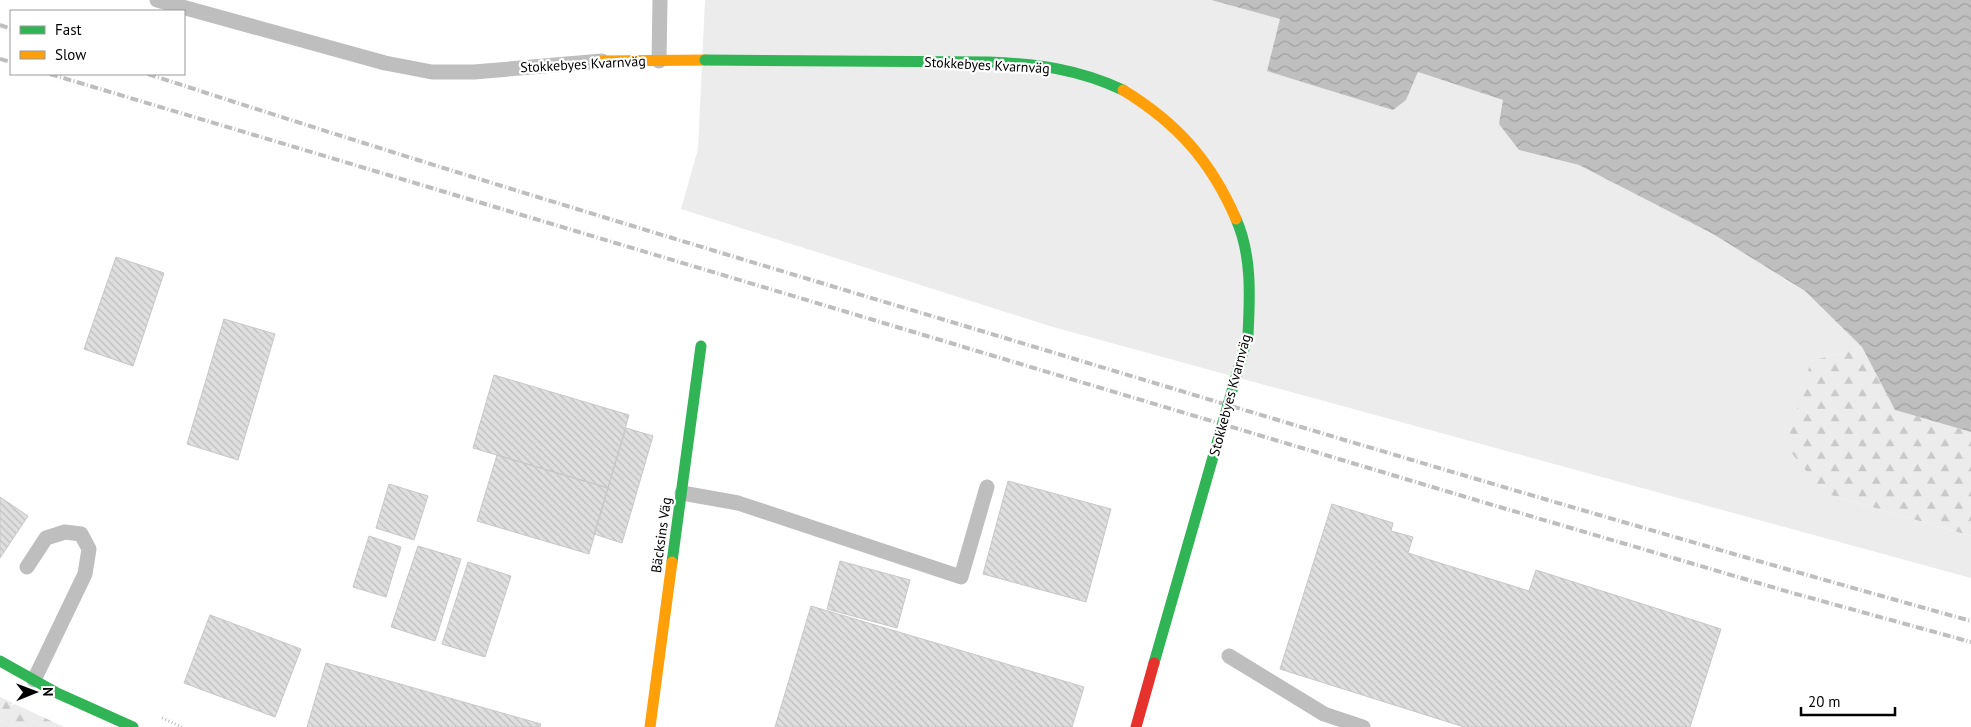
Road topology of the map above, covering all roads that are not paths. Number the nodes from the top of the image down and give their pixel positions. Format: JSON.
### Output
{"nodes":[{"id":1,"x":157,"y":0,"type":"edge"},
{"id":2,"x":660,"y":0,"type":"edge"},
{"id":3,"x":602,"y":61,"type":"joint"},
{"id":4,"x":659,"y":61,"type":"junction"},
{"id":5,"x":701,"y":346,"type":"dead end"},
{"id":6,"x":987,"y":487,"type":"dead end"},
{"id":7,"x":682,"y":493,"type":"junction"},
{"id":8,"x":27,"y":567,"type":"dead end"},
{"id":9,"x":1229,"y":656,"type":"dead end"},
{"id":10,"x":0,"y":661,"type":"edge"},
{"id":11,"x":34,"y":680,"type":"junction"},
{"id":12,"x":132,"y":727,"type":"edge"},
{"id":13,"x":650,"y":727,"type":"edge"},
{"id":14,"x":1136,"y":727,"type":"edge"},
{"id":15,"x":1364,"y":727,"type":"edge"}],
"edges":[{"from":1,"to":3,"type":"lane","name":"Stokkebyes Kvarnväg"},
{"from":2,"to":4,"type":"lane"},
{"from":3,"to":4,"type":"street","name":"Stokkebyes Kvarnväg"},
{"from":4,"to":14,"type":"street","name":"Stokkebyes Kvarnväg","bridge":true},
{"from":5,"to":7,"type":"street","name":"Bäcksins Väg"},
{"from":6,"to":7,"type":"lane"},
{"from":7,"to":13,"type":"street","name":"Bäcksins Väg"},
{"from":8,"to":11,"type":"lane"},
{"from":9,"to":15,"type":"lane"},
{"from":10,"to":11,"type":"street"},
{"from":11,"to":12,"type":"street"}]}
